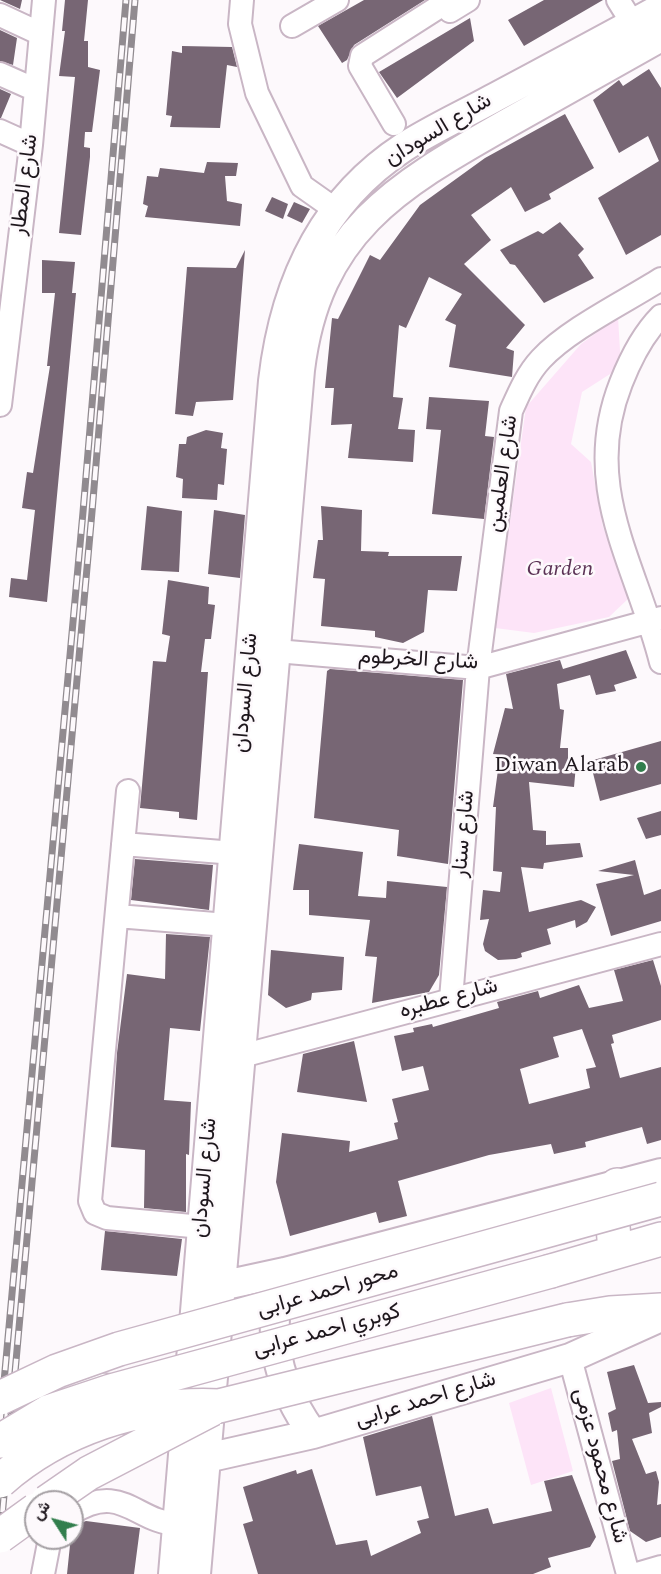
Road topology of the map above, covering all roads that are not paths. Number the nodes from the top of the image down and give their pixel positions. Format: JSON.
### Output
{"nodes":[{"id":1,"x":44,"y":0,"type":"edge"},
{"id":2,"x":242,"y":0,"type":"edge"},
{"id":3,"x":337,"y":0,"type":"edge"},
{"id":4,"x":618,"y":0,"type":"edge"},
{"id":5,"x":452,"y":7,"type":"edge"},
{"id":6,"x":661,"y":8,"type":"edge"},
{"id":7,"x":0,"y":15,"type":"edge"},
{"id":8,"x":633,"y":24,"type":"junction"},
{"id":9,"x":292,"y":26,"type":"dead end"},
{"id":10,"x":41,"y":34,"type":"junction"},
{"id":11,"x":661,"y":37,"type":"edge"},
{"id":12,"x":0,"y":74,"type":"edge"},
{"id":13,"x":36,"y":90,"type":"junction"},
{"id":14,"x":394,"y":124,"type":"dead end"},
{"id":15,"x":0,"y":131,"type":"edge"},
{"id":16,"x":31,"y":145,"type":"junction"},
{"id":17,"x":336,"y":210,"type":"junction"},
{"id":18,"x":363,"y":222,"type":"junction"},
{"id":19,"x":7,"y":274,"type":"edge"},
{"id":20,"x":661,"y":279,"type":"edge"},
{"id":21,"x":661,"y":316,"type":"edge"},
{"id":22,"x":4,"y":328,"type":"edge"},
{"id":23,"x":1,"y":396,"type":"edge"},
{"id":24,"x":656,"y":619,"type":"edge"},
{"id":25,"x":276,"y":651,"type":"junction"},
{"id":26,"x":661,"y":662,"type":"edge"},
{"id":27,"x":478,"y":668,"type":"junction"},
{"id":28,"x":128,"y":790,"type":"dead end"},
{"id":29,"x":123,"y":844,"type":"junction"},
{"id":30,"x":234,"y":853,"type":"junction"},
{"id":31,"x":117,"y":916,"type":"junction"},
{"id":32,"x":228,"y":925,"type":"junction"},
{"id":33,"x":661,"y":944,"type":"edge"},
{"id":34,"x":451,"y":999,"type":"junction"},
{"id":35,"x":238,"y":1057,"type":"junction"},
{"id":36,"x":661,"y":1173,"type":"edge"},
{"id":37,"x":617,"y":1185,"type":"junction"},
{"id":38,"x":661,"y":1199,"type":"edge"},
{"id":39,"x":202,"y":1227,"type":"junction"},
{"id":40,"x":661,"y":1239,"type":"edge"},
{"id":41,"x":606,"y":1255,"type":"junction"},
{"id":42,"x":285,"y":1272,"type":"junction"},
{"id":43,"x":209,"y":1289,"type":"junction"},
{"id":44,"x":661,"y":1310,"type":"edge"},
{"id":45,"x":661,"y":1317,"type":"edge"},
{"id":46,"x":570,"y":1358,"type":"junction"},
{"id":47,"x":0,"y":1369,"type":"edge"},
{"id":48,"x":111,"y":1391,"type":"junction"},
{"id":49,"x":0,"y":1398,"type":"edge"},
{"id":50,"x":219,"y":1406,"type":"junction"},
{"id":51,"x":313,"y":1434,"type":"junction"},
{"id":52,"x":0,"y":1441,"type":"edge"},
{"id":53,"x":195,"y":1460,"type":"junction"},
{"id":54,"x":0,"y":1481,"type":"edge"},
{"id":55,"x":69,"y":1490,"type":"edge"},
{"id":56,"x":84,"y":1508,"type":"edge"},
{"id":57,"x":178,"y":1524,"type":"junction"},
{"id":58,"x":24,"y":1525,"type":"edge"},
{"id":59,"x":24,"y":1529,"type":"edge"},
{"id":60,"x":0,"y":1536,"type":"edge"},
{"id":61,"x":0,"y":1548,"type":"edge"},
{"id":62,"x":42,"y":1550,"type":"edge"},
{"id":63,"x":661,"y":1567,"type":"edge"},
{"id":64,"x":43,"y":1574,"type":"edge"},
{"id":65,"x":173,"y":1574,"type":"edge"},
{"id":66,"x":196,"y":1574,"type":"edge"},
{"id":67,"x":628,"y":1574,"type":"edge"},
{"id":68,"x":637,"y":1574,"type":"edge"}],
"edges":[{"from":1,"to":10,"type":"street","name":"شارع المطار"},
{"from":2,"to":17,"type":"street"},
{"from":3,"to":9,"type":"street"},
{"from":4,"to":8,"type":"street"},
{"from":5,"to":14,"type":"street"},
{"from":6,"to":8,"type":"main road","name":"شارع السودان"},
{"from":7,"to":10,"type":"street"},
{"from":8,"to":17,"type":"main road","name":"شارع السودان"},
{"from":10,"to":13,"type":"street","name":"شارع المطار"},
{"from":11,"to":18,"type":"main road","name":"شارع السودان"},
{"from":12,"to":13,"type":"street"},
{"from":13,"to":16,"type":"street","name":"شارع المطار"},
{"from":15,"to":16,"type":"street"},
{"from":16,"to":19,"type":"street","name":"شارع المطار"},
{"from":17,"to":18,"type":"main road"},
{"from":17,"to":30,"type":"main road","name":"شارع السودان"},
{"from":18,"to":25,"type":"main road","name":"شارع السودان"},
{"from":19,"to":22,"type":"street","name":"شارع المطار"},
{"from":20,"to":27,"type":"street","name":"شارع العلمين"},
{"from":21,"to":24,"type":"street"},
{"from":22,"to":23,"type":"street","name":"شارع المطار"},
{"from":24,"to":26,"type":"street"},
{"from":24,"to":27,"type":"street","name":"شارع الخرطوم"},
{"from":25,"to":27,"type":"street","name":"شارع الخرطوم"},
{"from":25,"to":35,"type":"main road","name":"شارع السودان"},
{"from":27,"to":34,"type":"street","name":"شارع سنار"},
{"from":28,"to":29,"type":"street"},
{"from":29,"to":30,"type":"street"},
{"from":29,"to":31,"type":"street"},
{"from":30,"to":32,"type":"main road","name":"شارع السودان"},
{"from":31,"to":32,"type":"street"},
{"from":31,"to":39,"type":"street"},
{"from":32,"to":39,"type":"main road","name":"شارع السودان"},
{"from":33,"to":34,"type":"street","name":"شارع عطبره"},
{"from":34,"to":35,"type":"street","name":"شارع عطبره"},
{"from":35,"to":43,"type":"main road","name":"شارع السودان"},
{"from":36,"to":37,"type":"main road"},
{"from":37,"to":41,"type":"highway"},
{"from":37,"to":42,"type":"main road"},
{"from":38,"to":49,"type":"highway","name":"محور احمد عرابى","bridge":true},
{"from":39,"to":43,"type":"main road","name":"شارع السودان"},
{"from":40,"to":41,"type":"highway","name":"كوبري احمد عرابى"},
{"from":41,"to":48,"type":"highway","name":"كوبري احمد عرابى","bridge":true},
{"from":42,"to":43,"type":"main road"},
{"from":42,"to":51,"type":"main road"},
{"from":43,"to":53,"type":"main road","name":"شارع السودان"},
{"from":44,"to":50,"type":"highway","name":"كوبري احمد عرابى","bridge":true},
{"from":45,"to":46,"type":"main road","name":"شارع احمد عرابى"},
{"from":46,"to":51,"type":"main road","name":"شارع احمد عرابى"},
{"from":46,"to":67,"type":"street","name":"شارع محمود عزمى"},
{"from":47,"to":48,"type":"highway","bridge":true},
{"from":48,"to":52,"type":"highway","name":"كوبري احمد عرابى","bridge":true},
{"from":50,"to":54,"type":"highway","name":"كوبري احمد عرابى","bridge":true},
{"from":50,"to":55,"type":"highway","bridge":true},
{"from":51,"to":53,"type":"main road","name":"شارع احمد عرابى"},
{"from":53,"to":57,"type":"main road","name":"شارع السودان"},
{"from":53,"to":66,"type":"main road","name":"شارع السودان"},
{"from":56,"to":57,"type":"street"},
{"from":57,"to":65,"type":"main road","name":"شارع السودان"},
{"from":58,"to":60,"type":"highway","bridge":true},
{"from":59,"to":61,"type":"highway","bridge":true},
{"from":62,"to":64,"type":"street"},
{"from":63,"to":68,"type":"street"}]}
